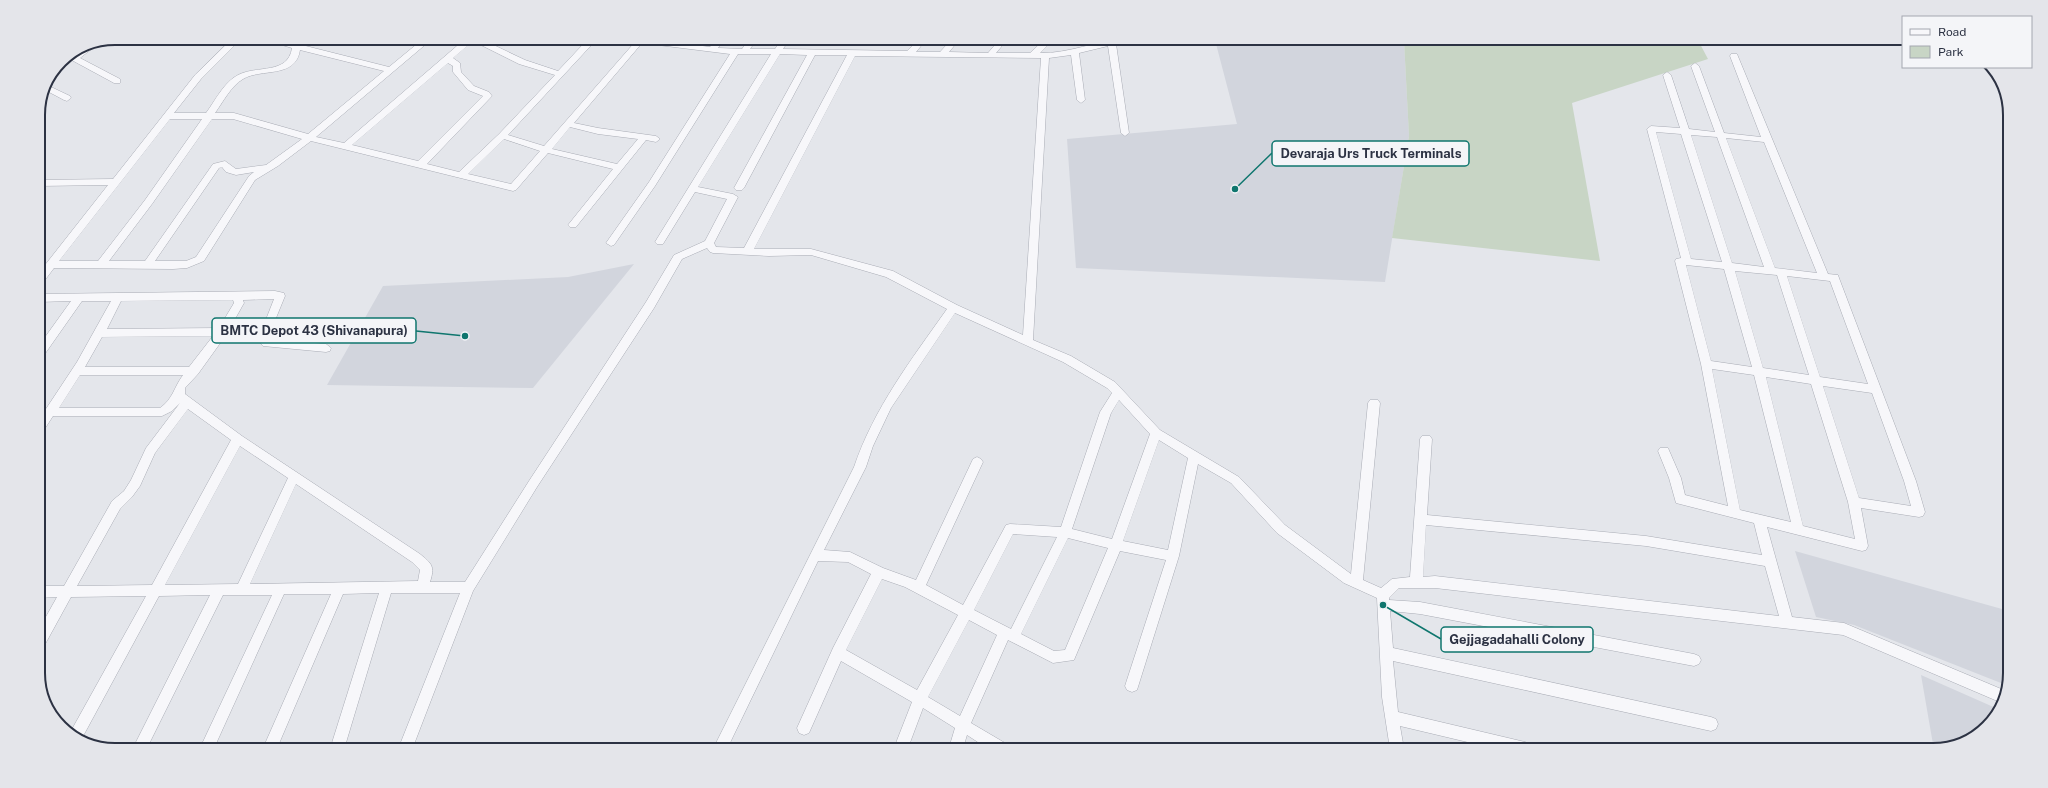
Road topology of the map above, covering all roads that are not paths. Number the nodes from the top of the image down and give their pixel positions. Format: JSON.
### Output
{"nodes":[{"id":1,"x":231,"y":45,"type":"edge"},
{"id":2,"x":292,"y":45,"type":"edge"},
{"id":3,"x":420,"y":45,"type":"edge"},
{"id":4,"x":463,"y":45,"type":"edge"},
{"id":5,"x":487,"y":45,"type":"edge"},
{"id":6,"x":587,"y":45,"type":"edge"},
{"id":7,"x":631,"y":45,"type":"edge"},
{"id":8,"x":675,"y":45,"type":"edge"},
{"id":9,"x":716,"y":45,"type":"edge"},
{"id":10,"x":747,"y":45,"type":"edge"},
{"id":11,"x":781,"y":45,"type":"edge"},
{"id":12,"x":917,"y":45,"type":"edge"},
{"id":13,"x":950,"y":45,"type":"edge"},
{"id":14,"x":999,"y":45,"type":"edge"},
{"id":15,"x":1044,"y":45,"type":"edge"},
{"id":16,"x":1104,"y":45,"type":"edge"},
{"id":17,"x":1112,"y":45,"type":"edge"},
{"id":18,"x":296,"y":46,"type":"junction"},
{"id":19,"x":683,"y":46,"type":"joint"},
{"id":20,"x":712,"y":50,"type":"junction"},
{"id":21,"x":739,"y":52,"type":"junction"},
{"id":22,"x":776,"y":52,"type":"junction"},
{"id":23,"x":1074,"y":52,"type":"junction"},
{"id":24,"x":812,"y":53,"type":"junction"},
{"id":25,"x":852,"y":53,"type":"junction"},
{"id":26,"x":909,"y":54,"type":"junction"},
{"id":27,"x":942,"y":54,"type":"junction"},
{"id":28,"x":990,"y":55,"type":"junction"},
{"id":29,"x":1032,"y":56,"type":"junction"},
{"id":30,"x":1045,"y":56,"type":"junction"},
{"id":31,"x":1734,"y":56,"type":"dead end"},
{"id":32,"x":75,"y":58,"type":"edge"},
{"id":33,"x":448,"y":59,"type":"junction"},
{"id":34,"x":1696,"y":66,"type":"dead end"},
{"id":35,"x":389,"y":70,"type":"junction"},
{"id":36,"x":560,"y":74,"type":"junction"},
{"id":37,"x":1667,"y":75,"type":"dead end"},
{"id":38,"x":116,"y":81,"type":"dead end"},
{"id":39,"x":50,"y":89,"type":"edge"},
{"id":40,"x":68,"y":98,"type":"dead end"},
{"id":41,"x":1081,"y":100,"type":"dead end"},
{"id":42,"x":168,"y":116,"type":"junction"},
{"id":43,"x":209,"y":116,"type":"junction"},
{"id":44,"x":569,"y":124,"type":"junction"},
{"id":45,"x":1684,"y":131,"type":"junction"},
{"id":46,"x":1125,"y":133,"type":"dead end"},
{"id":47,"x":1720,"y":135,"type":"junction"},
{"id":48,"x":502,"y":136,"type":"junction"},
{"id":49,"x":310,"y":137,"type":"junction"},
{"id":50,"x":656,"y":139,"type":"dead end"},
{"id":51,"x":1767,"y":140,"type":"junction"},
{"id":52,"x":642,"y":141,"type":"dead end"},
{"id":53,"x":346,"y":146,"type":"junction"},
{"id":54,"x":547,"y":150,"type":"junction"},
{"id":55,"x":420,"y":165,"type":"junction"},
{"id":56,"x":619,"y":167,"type":"junction"},
{"id":57,"x":269,"y":168,"type":"junction"},
{"id":58,"x":461,"y":175,"type":"junction"},
{"id":59,"x":117,"y":182,"type":"junction"},
{"id":60,"x":45,"y":183,"type":"edge"},
{"id":61,"x":739,"y":188,"type":"dead end"},
{"id":62,"x":693,"y":189,"type":"junction"},
{"id":63,"x":573,"y":224,"type":"dead end"},
{"id":64,"x":660,"y":242,"type":"dead end"},
{"id":65,"x":611,"y":243,"type":"dead end"},
{"id":66,"x":709,"y":243,"type":"junction"},
{"id":67,"x":747,"y":252,"type":"junction"},
{"id":68,"x":1687,"y":262,"type":"junction"},
{"id":69,"x":52,"y":264,"type":"junction"},
{"id":70,"x":102,"y":264,"type":"junction"},
{"id":71,"x":148,"y":264,"type":"junction"},
{"id":72,"x":1728,"y":265,"type":"junction"},
{"id":73,"x":1776,"y":271,"type":"junction"},
{"id":74,"x":45,"y":272,"type":"edge"},
{"id":75,"x":1824,"y":277,"type":"junction"},
{"id":76,"x":237,"y":296,"type":"junction"},
{"id":77,"x":118,"y":297,"type":"junction"},
{"id":78,"x":45,"y":298,"type":"edge"},
{"id":79,"x":79,"y":298,"type":"junction"},
{"id":80,"x":953,"y":308,"type":"junction"},
{"id":81,"x":271,"y":321,"type":"junction"},
{"id":82,"x":324,"y":330,"type":"dead end"},
{"id":83,"x":222,"y":332,"type":"junction"},
{"id":84,"x":101,"y":333,"type":"junction"},
{"id":85,"x":1028,"y":342,"type":"junction"},
{"id":86,"x":45,"y":345,"type":"edge"},
{"id":87,"x":326,"y":348,"type":"dead end"},
{"id":88,"x":1706,"y":364,"type":"junction"},
{"id":89,"x":78,"y":371,"type":"junction"},
{"id":90,"x":194,"y":371,"type":"junction"},
{"id":91,"x":1759,"y":372,"type":"junction"},
{"id":92,"x":1817,"y":381,"type":"junction"},
{"id":93,"x":1874,"y":389,"type":"junction"},
{"id":94,"x":1118,"y":392,"type":"junction"},
{"id":95,"x":183,"y":399,"type":"junction"},
{"id":96,"x":1374,"y":403,"type":"dead end"},
{"id":97,"x":50,"y":412,"type":"junction"},
{"id":98,"x":45,"y":420,"type":"edge"},
{"id":99,"x":1156,"y":433,"type":"junction"},
{"id":100,"x":238,"y":439,"type":"junction"},
{"id":101,"x":1426,"y":439,"type":"dead end"},
{"id":102,"x":1664,"y":451,"type":"dead end"},
{"id":103,"x":1194,"y":456,"type":"junction"},
{"id":104,"x":976,"y":462,"type":"dead end"},
{"id":105,"x":294,"y":477,"type":"junction"},
{"id":106,"x":1854,"y":502,"type":"junction"},
{"id":107,"x":1735,"y":513,"type":"junction"},
{"id":108,"x":1420,"y":519,"type":"junction"},
{"id":109,"x":1759,"y":520,"type":"junction"},
{"id":110,"x":1798,"y":528,"type":"junction"},
{"id":111,"x":1065,"y":532,"type":"junction"},
{"id":112,"x":1116,"y":545,"type":"junction"},
{"id":113,"x":815,"y":555,"type":"junction"},
{"id":114,"x":1173,"y":556,"type":"junction"},
{"id":115,"x":1769,"y":561,"type":"junction"},
{"id":116,"x":879,"y":572,"type":"junction"},
{"id":117,"x":1416,"y":582,"type":"junction"},
{"id":118,"x":1356,"y":583,"type":"junction"},
{"id":119,"x":387,"y":587,"type":"junction"},
{"id":120,"x":422,"y":587,"type":"junction"},
{"id":121,"x":242,"y":588,"type":"junction"},
{"id":122,"x":281,"y":588,"type":"junction"},
{"id":123,"x":468,"y":588,"type":"junction"},
{"id":124,"x":157,"y":589,"type":"junction"},
{"id":125,"x":220,"y":589,"type":"junction"},
{"id":126,"x":339,"y":589,"type":"junction"},
{"id":127,"x":918,"y":589,"type":"junction"},
{"id":128,"x":45,"y":592,"type":"edge"},
{"id":129,"x":69,"y":592,"type":"junction"},
{"id":130,"x":1383,"y":600,"type":"junction"},
{"id":131,"x":966,"y":614,"type":"junction"},
{"id":132,"x":1787,"y":622,"type":"junction"},
{"id":133,"x":45,"y":632,"type":"edge"},
{"id":134,"x":1009,"y":636,"type":"junction"},
{"id":135,"x":838,"y":652,"type":"junction"},
{"id":136,"x":1386,"y":653,"type":"junction"},
{"id":137,"x":1694,"y":660,"type":"dead end"},
{"id":138,"x":1132,"y":686,"type":"dead end"},
{"id":139,"x":1999,"y":695,"type":"edge"},
{"id":140,"x":920,"y":699,"type":"junction"},
{"id":141,"x":1392,"y":717,"type":"junction"},
{"id":142,"x":1711,"y":724,"type":"dead end"},
{"id":143,"x":963,"y":726,"type":"junction"},
{"id":144,"x":804,"y":728,"type":"dead end"},
{"id":145,"x":78,"y":732,"type":"edge"},
{"id":146,"x":143,"y":743,"type":"edge"},
{"id":147,"x":209,"y":743,"type":"edge"},
{"id":148,"x":272,"y":743,"type":"edge"},
{"id":149,"x":339,"y":743,"type":"edge"},
{"id":150,"x":408,"y":743,"type":"edge"},
{"id":151,"x":723,"y":743,"type":"edge"},
{"id":152,"x":903,"y":743,"type":"edge"},
{"id":153,"x":958,"y":743,"type":"edge"},
{"id":154,"x":992,"y":743,"type":"edge"},
{"id":155,"x":1396,"y":743,"type":"edge"},
{"id":156,"x":1500,"y":743,"type":"edge"}],
"edges":[{"from":1,"to":42,"type":"street"},
{"from":2,"to":18,"type":"street"},
{"from":3,"to":35,"type":"street"},
{"from":4,"to":33,"type":"street"},
{"from":5,"to":36,"type":"street"},
{"from":6,"to":36,"type":"street"},
{"from":7,"to":44,"type":"street"},
{"from":8,"to":19,"type":"street"},
{"from":9,"to":20,"type":"street"},
{"from":10,"to":21,"type":"street"},
{"from":11,"to":22,"type":"street"},
{"from":12,"to":26,"type":"street"},
{"from":13,"to":27,"type":"street"},
{"from":14,"to":28,"type":"street"},
{"from":15,"to":29,"type":"street"},
{"from":16,"to":23,"type":"street"},
{"from":17,"to":46,"type":"street"},
{"from":18,"to":35,"type":"street"},
{"from":18,"to":43,"type":"street"},
{"from":19,"to":20,"type":"street"},
{"from":20,"to":21,"type":"street"},
{"from":21,"to":22,"type":"street"},
{"from":21,"to":65,"type":"street"},
{"from":22,"to":24,"type":"street"},
{"from":22,"to":62,"type":"street"},
{"from":23,"to":30,"type":"street"},
{"from":23,"to":41,"type":"street"},
{"from":24,"to":25,"type":"street"},
{"from":24,"to":61,"type":"street"},
{"from":25,"to":26,"type":"street"},
{"from":25,"to":67,"type":"street"},
{"from":26,"to":27,"type":"street"},
{"from":27,"to":28,"type":"street"},
{"from":28,"to":29,"type":"street"},
{"from":29,"to":30,"type":"street"},
{"from":30,"to":85,"type":"street"},
{"from":31,"to":51,"type":"street"},
{"from":32,"to":38,"type":"street"},
{"from":33,"to":53,"type":"street"},
{"from":33,"to":55,"type":"street"},
{"from":34,"to":47,"type":"street"},
{"from":35,"to":49,"type":"street"},
{"from":36,"to":48,"type":"street"},
{"from":37,"to":45,"type":"street"},
{"from":39,"to":40,"type":"street"},
{"from":42,"to":43,"type":"street"},
{"from":42,"to":59,"type":"street"},
{"from":43,"to":49,"type":"street"},
{"from":43,"to":70,"type":"street"},
{"from":44,"to":50,"type":"street"},
{"from":44,"to":54,"type":"street"},
{"from":45,"to":47,"type":"street"},
{"from":45,"to":68,"type":"street"},
{"from":45,"to":72,"type":"street"},
{"from":47,"to":51,"type":"street"},
{"from":47,"to":73,"type":"street"},
{"from":48,"to":54,"type":"street"},
{"from":48,"to":58,"type":"street"},
{"from":49,"to":53,"type":"street"},
{"from":49,"to":57,"type":"street"},
{"from":51,"to":75,"type":"street"},
{"from":52,"to":56,"type":"street"},
{"from":53,"to":55,"type":"street"},
{"from":54,"to":56,"type":"street"},
{"from":54,"to":58,"type":"street"},
{"from":55,"to":58,"type":"street"},
{"from":56,"to":63,"type":"street"},
{"from":57,"to":71,"type":"street"},
{"from":57,"to":71,"type":"street"},
{"from":59,"to":60,"type":"street"},
{"from":59,"to":69,"type":"street"},
{"from":62,"to":64,"type":"street"},
{"from":62,"to":66,"type":"street"},
{"from":66,"to":67,"type":"street"},
{"from":66,"to":123,"type":"street"},
{"from":67,"to":80,"type":"street"},
{"from":68,"to":72,"type":"street"},
{"from":68,"to":88,"type":"street"},
{"from":69,"to":70,"type":"street"},
{"from":69,"to":74,"type":"street"},
{"from":70,"to":71,"type":"street"},
{"from":72,"to":73,"type":"street"},
{"from":72,"to":91,"type":"street"},
{"from":73,"to":75,"type":"street"},
{"from":73,"to":92,"type":"street"},
{"from":75,"to":93,"type":"street"},
{"from":76,"to":77,"type":"street"},
{"from":76,"to":81,"type":"street"},
{"from":76,"to":83,"type":"street"},
{"from":77,"to":79,"type":"street"},
{"from":77,"to":84,"type":"street"},
{"from":78,"to":79,"type":"street"},
{"from":79,"to":86,"type":"street"},
{"from":80,"to":85,"type":"street"},
{"from":80,"to":113,"type":"street"},
{"from":81,"to":82,"type":"street"},
{"from":81,"to":87,"type":"street"},
{"from":83,"to":84,"type":"street"},
{"from":83,"to":90,"type":"street"},
{"from":84,"to":89,"type":"street"},
{"from":85,"to":94,"type":"street"},
{"from":88,"to":91,"type":"street"},
{"from":88,"to":107,"type":"street"},
{"from":89,"to":90,"type":"street"},
{"from":89,"to":97,"type":"street"},
{"from":90,"to":95,"type":"street"},
{"from":91,"to":92,"type":"street"},
{"from":91,"to":110,"type":"street"},
{"from":92,"to":93,"type":"street"},
{"from":92,"to":106,"type":"street"},
{"from":93,"to":106,"type":"street"},
{"from":94,"to":99,"type":"street"},
{"from":94,"to":111,"type":"street"},
{"from":95,"to":97,"type":"street"},
{"from":95,"to":100,"type":"street"},
{"from":95,"to":129,"type":"street"},
{"from":96,"to":118,"type":"street"},
{"from":97,"to":98,"type":"street"},
{"from":99,"to":103,"type":"street"},
{"from":99,"to":112,"type":"street"},
{"from":100,"to":105,"type":"street"},
{"from":100,"to":124,"type":"street"},
{"from":101,"to":108,"type":"street"},
{"from":102,"to":107,"type":"street"},
{"from":103,"to":114,"type":"street"},
{"from":103,"to":118,"type":"street"},
{"from":104,"to":127,"type":"street"},
{"from":105,"to":120,"type":"street"},
{"from":105,"to":121,"type":"street"},
{"from":106,"to":110,"type":"street"},
{"from":107,"to":109,"type":"street"},
{"from":108,"to":115,"type":"street"},
{"from":108,"to":117,"type":"street"},
{"from":109,"to":110,"type":"street"},
{"from":109,"to":115,"type":"street"},
{"from":111,"to":112,"type":"street"},
{"from":111,"to":131,"type":"street"},
{"from":111,"to":134,"type":"street"},
{"from":112,"to":114,"type":"street"},
{"from":112,"to":134,"type":"street"},
{"from":113,"to":116,"type":"street"},
{"from":113,"to":151,"type":"street"},
{"from":114,"to":138,"type":"street"},
{"from":115,"to":132,"type":"street"},
{"from":116,"to":127,"type":"street"},
{"from":116,"to":135,"type":"street"},
{"from":117,"to":130,"type":"street"},
{"from":117,"to":132,"type":"street"},
{"from":118,"to":130,"type":"street"},
{"from":119,"to":120,"type":"street"},
{"from":119,"to":126,"type":"street"},
{"from":119,"to":149,"type":"street"},
{"from":120,"to":123,"type":"street"},
{"from":121,"to":122,"type":"street"},
{"from":121,"to":125,"type":"street"},
{"from":122,"to":126,"type":"street"},
{"from":122,"to":147,"type":"street"},
{"from":123,"to":150,"type":"street"},
{"from":124,"to":125,"type":"street"},
{"from":124,"to":129,"type":"street"},
{"from":124,"to":145,"type":"street"},
{"from":125,"to":146,"type":"street"},
{"from":126,"to":148,"type":"street"},
{"from":127,"to":131,"type":"street"},
{"from":128,"to":129,"type":"street"},
{"from":129,"to":133,"type":"street"},
{"from":130,"to":136,"type":"street"},
{"from":130,"to":137,"type":"street"},
{"from":131,"to":134,"type":"street"},
{"from":131,"to":140,"type":"street"},
{"from":132,"to":139,"type":"street"},
{"from":134,"to":143,"type":"street"},
{"from":135,"to":140,"type":"street"},
{"from":135,"to":144,"type":"street"},
{"from":136,"to":141,"type":"street"},
{"from":136,"to":142,"type":"street"},
{"from":140,"to":143,"type":"street"},
{"from":140,"to":152,"type":"street"},
{"from":141,"to":155,"type":"street"},
{"from":141,"to":156,"type":"street"},
{"from":143,"to":153,"type":"street"},
{"from":143,"to":154,"type":"street"}]}
